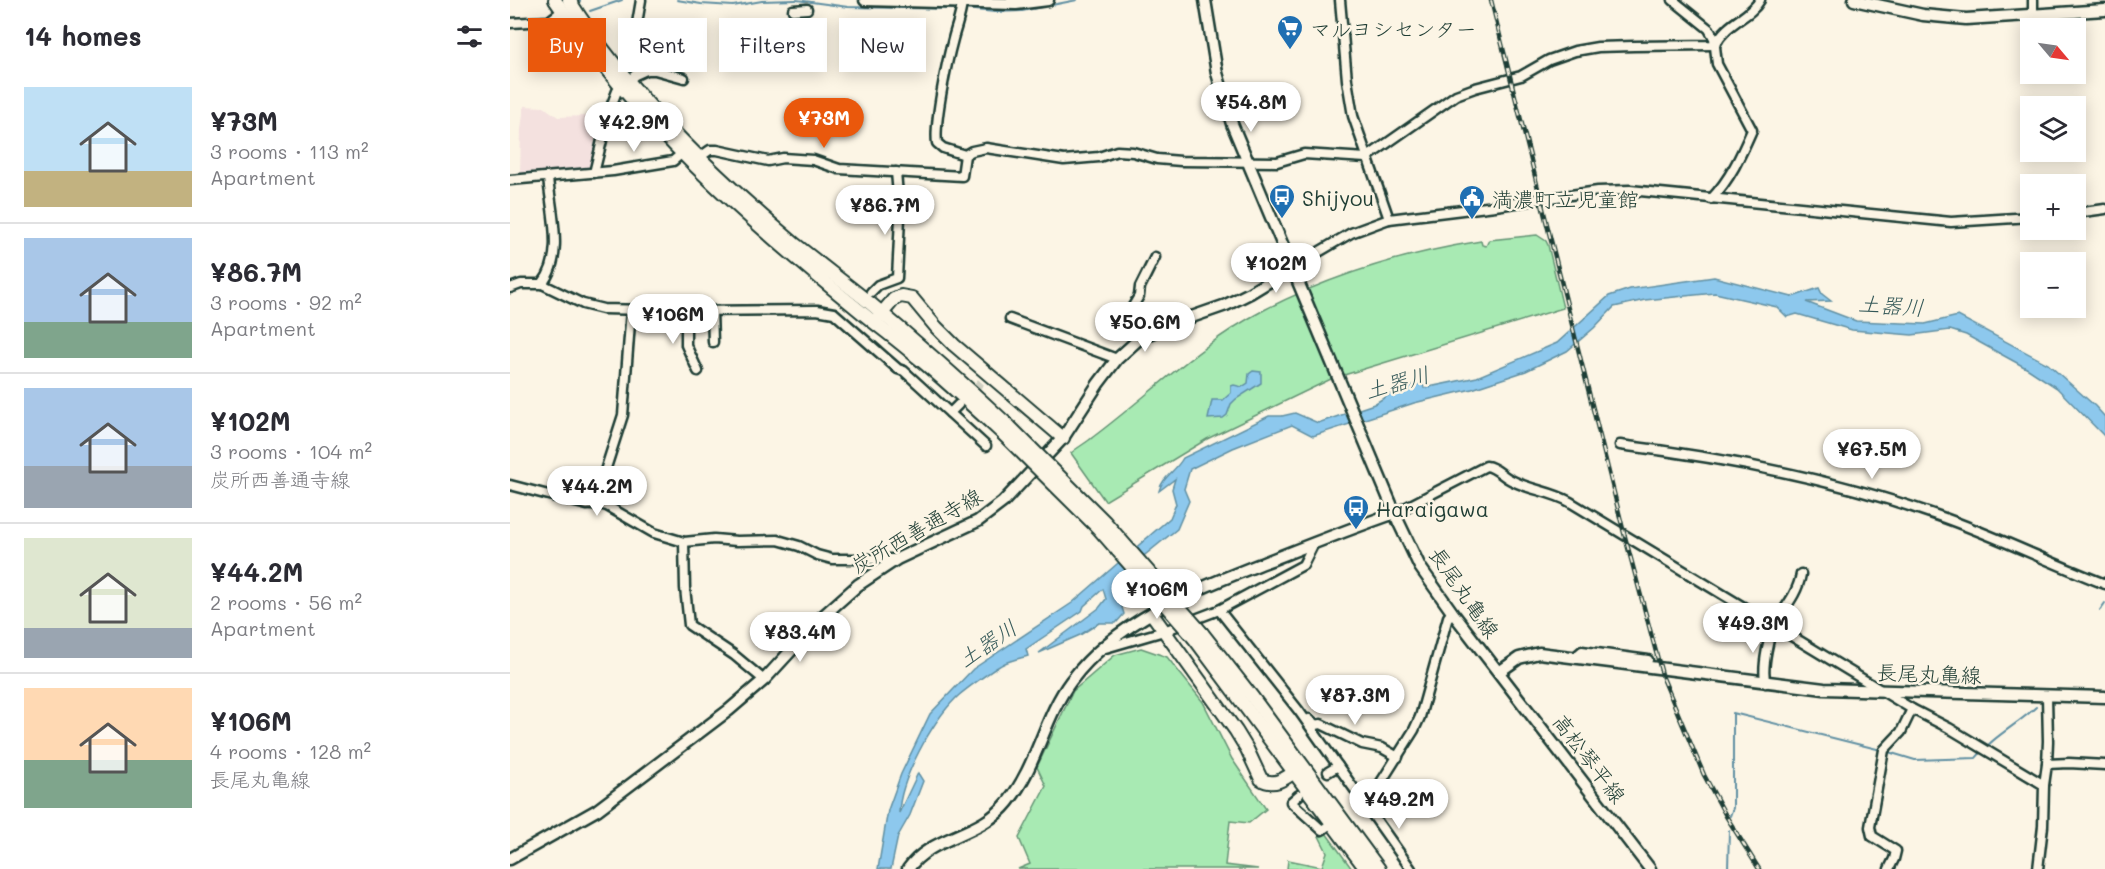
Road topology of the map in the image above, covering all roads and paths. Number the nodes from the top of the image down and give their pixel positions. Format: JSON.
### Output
{"nodes":[{"id":1,"x":555,"y":0,"type":"edge"},
{"id":2,"x":569,"y":0,"type":"edge"},
{"id":3,"x":641,"y":0,"type":"edge"},
{"id":4,"x":866,"y":0,"type":"edge"},
{"id":5,"x":1048,"y":0,"type":"edge"},
{"id":6,"x":1205,"y":0,"type":"edge"},
{"id":7,"x":1340,"y":0,"type":"edge"},
{"id":8,"x":1672,"y":0,"type":"edge"},
{"id":9,"x":1760,"y":0,"type":"edge"},
{"id":10,"x":1854,"y":0,"type":"edge"},
{"id":11,"x":2033,"y":0,"type":"edge"},
{"id":12,"x":1008,"y":2,"type":"edge"},
{"id":13,"x":962,"y":7,"type":"junction"},
{"id":14,"x":807,"y":9,"type":"dead end"},
{"id":15,"x":793,"y":10,"type":"dead end"},
{"id":16,"x":2105,"y":10,"type":"edge"},
{"id":17,"x":562,"y":11,"type":"junction"},
{"id":18,"x":2033,"y":16,"type":"junction"},
{"id":19,"x":510,"y":23,"type":"edge"},
{"id":20,"x":1715,"y":45,"type":"junction"},
{"id":21,"x":684,"y":78,"type":"dead end"},
{"id":22,"x":625,"y":81,"type":"junction"},
{"id":23,"x":681,"y":154,"type":"junction"},
{"id":24,"x":964,"y":155,"type":"junction"},
{"id":25,"x":700,"y":157,"type":"junction"},
{"id":26,"x":1366,"y":158,"type":"junction"},
{"id":27,"x":1247,"y":162,"type":"junction"},
{"id":28,"x":896,"y":172,"type":"junction"},
{"id":29,"x":594,"y":173,"type":"junction"},
{"id":30,"x":548,"y":178,"type":"junction"},
{"id":31,"x":510,"y":180,"type":"edge"},
{"id":32,"x":1711,"y":199,"type":"junction"},
{"id":33,"x":2105,"y":209,"type":"edge"},
{"id":34,"x":2086,"y":212,"type":"edge"},
{"id":35,"x":2020,"y":218,"type":"edge"},
{"id":36,"x":1389,"y":219,"type":"junction"},
{"id":37,"x":1155,"y":257,"type":"dead end"},
{"id":38,"x":1293,"y":267,"type":"junction"},
{"id":39,"x":542,"y":284,"type":"junction"},
{"id":40,"x":510,"y":288,"type":"edge"},
{"id":41,"x":872,"y":292,"type":"dead end"},
{"id":42,"x":632,"y":310,"type":"junction"},
{"id":43,"x":686,"y":311,"type":"junction"},
{"id":44,"x":712,"y":311,"type":"junction"},
{"id":45,"x":852,"y":316,"type":"dead end"},
{"id":46,"x":878,"y":317,"type":"junction"},
{"id":47,"x":1010,"y":319,"type":"dead end"},
{"id":48,"x":846,"y":324,"type":"junction"},
{"id":49,"x":1150,"y":334,"type":"junction"},
{"id":50,"x":713,"y":342,"type":"dead end"},
{"id":51,"x":1117,"y":359,"type":"junction"},
{"id":52,"x":698,"y":371,"type":"dead end"},
{"id":53,"x":958,"y":405,"type":"dead end"},
{"id":54,"x":950,"y":413,"type":"junction"},
{"id":55,"x":1063,"y":438,"type":"junction"},
{"id":56,"x":1620,"y":445,"type":"dead end"},
{"id":57,"x":986,"y":446,"type":"dead end"},
{"id":58,"x":510,"y":485,"type":"edge"},
{"id":59,"x":592,"y":505,"type":"junction"},
{"id":60,"x":1393,"y":508,"type":"junction"},
{"id":61,"x":684,"y":542,"type":"junction"},
{"id":62,"x":1314,"y":543,"type":"junction"},
{"id":63,"x":897,"y":559,"type":"junction"},
{"id":64,"x":1801,"y":574,"type":"dead end"},
{"id":65,"x":2105,"y":584,"type":"edge"},
{"id":66,"x":1219,"y":610,"type":"junction"},
{"id":67,"x":1452,"y":612,"type":"junction"},
{"id":68,"x":1152,"y":614,"type":"junction"},
{"id":69,"x":1775,"y":624,"type":"junction"},
{"id":70,"x":1164,"y":631,"type":"junction"},
{"id":71,"x":1102,"y":649,"type":"junction"},
{"id":72,"x":1575,"y":657,"type":"junction"},
{"id":73,"x":1648,"y":660,"type":"dead end"},
{"id":74,"x":1499,"y":672,"type":"junction"},
{"id":75,"x":764,"y":680,"type":"junction"},
{"id":76,"x":1766,"y":683,"type":"junction"},
{"id":77,"x":1886,"y":691,"type":"junction"},
{"id":78,"x":2048,"y":696,"type":"junction"},
{"id":79,"x":2105,"y":697,"type":"edge"},
{"id":80,"x":1912,"y":709,"type":"junction"},
{"id":81,"x":1299,"y":711,"type":"junction"},
{"id":82,"x":1398,"y":757,"type":"junction"},
{"id":83,"x":2047,"y":764,"type":"junction"},
{"id":84,"x":2105,"y":765,"type":"edge"},
{"id":85,"x":1338,"y":766,"type":"junction"},
{"id":86,"x":1298,"y":769,"type":"junction"},
{"id":87,"x":1328,"y":772,"type":"dead end"},
{"id":88,"x":2044,"y":785,"type":"junction"},
{"id":89,"x":1299,"y":795,"type":"dead end"},
{"id":90,"x":1366,"y":806,"type":"junction"},
{"id":91,"x":1332,"y":824,"type":"junction"},
{"id":92,"x":510,"y":859,"type":"edge"},
{"id":93,"x":1644,"y":866,"type":"edge"},
{"id":94,"x":908,"y":869,"type":"edge"},
{"id":95,"x":1366,"y":869,"type":"edge"},
{"id":96,"x":1379,"y":869,"type":"edge"},
{"id":97,"x":1411,"y":869,"type":"edge"},
{"id":98,"x":1889,"y":869,"type":"edge"},
{"id":99,"x":2037,"y":869,"type":"edge"}],
"edges":[{"from":1,"to":17,"type":"highway"},
{"from":2,"to":22,"type":"highway"},
{"from":3,"to":22,"type":"street"},
{"from":4,"to":13,"type":"main road"},
{"from":5,"to":12,"type":"main road"},
{"from":6,"to":27,"type":"main road"},
{"from":7,"to":26,"type":"street"},
{"from":8,"to":20,"type":"street"},
{"from":9,"to":20,"type":"street"},
{"from":10,"to":18,"type":"main road"},
{"from":11,"to":18,"type":"street"},
{"from":12,"to":13,"type":"main road"},
{"from":13,"to":24,"type":"street"},
{"from":14,"to":15,"type":"street"},
{"from":16,"to":18,"type":"main road"},
{"from":17,"to":19,"type":"street"},
{"from":17,"to":22,"type":"highway"},
{"from":20,"to":26,"type":"street"},
{"from":20,"to":32,"type":"street"},
{"from":21,"to":22,"type":"street"},
{"from":22,"to":23,"type":"highway"},
{"from":22,"to":25,"type":"highway"},
{"from":22,"to":29,"type":"street"},
{"from":23,"to":29,"type":"street"},
{"from":23,"to":46,"type":"highway"},
{"from":24,"to":27,"type":"street"},
{"from":24,"to":28,"type":"street"},
{"from":25,"to":28,"type":"street"},
{"from":25,"to":46,"type":"highway"},
{"from":26,"to":27,"type":"street"},
{"from":26,"to":36,"type":"street"},
{"from":27,"to":38,"type":"main road"},
{"from":28,"to":41,"type":"street"},
{"from":29,"to":30,"type":"street"},
{"from":30,"to":31,"type":"street"},
{"from":30,"to":39,"type":"street"},
{"from":32,"to":35,"type":"street"},
{"from":32,"to":36,"type":"street"},
{"from":33,"to":34,"type":"street"},
{"from":36,"to":38,"type":"street"},
{"from":37,"to":49,"type":"street"},
{"from":38,"to":49,"type":"main road","name":"炭所西善通寺線"},
{"from":38,"to":60,"type":"main road"},
{"from":39,"to":40,"type":"street"},
{"from":39,"to":42,"type":"street"},
{"from":42,"to":43,"type":"street"},
{"from":42,"to":59,"type":"street"},
{"from":43,"to":44,"type":"street"},
{"from":43,"to":52,"type":"street"},
{"from":44,"to":48,"type":"street"},
{"from":44,"to":50,"type":"street"},
{"from":45,"to":48,"type":"street"},
{"from":46,"to":55,"type":"highway"},
{"from":46,"to":86,"type":"highway","bridge":true},
{"from":47,"to":51,"type":"street"},
{"from":48,"to":54,"type":"street"},
{"from":49,"to":51,"type":"main road","name":"炭所西善通寺線"},
{"from":51,"to":55,"type":"main road","name":"炭所西善通寺線"},
{"from":53,"to":54,"type":"street"},
{"from":54,"to":57,"type":"street"},
{"from":55,"to":63,"type":"main road","name":"炭所西善通寺線"},
{"from":56,"to":65,"type":"street"},
{"from":58,"to":59,"type":"street"},
{"from":59,"to":61,"type":"street"},
{"from":60,"to":62,"type":"main road"},
{"from":60,"to":67,"type":"main road","name":"長尾丸亀線"},
{"from":60,"to":69,"type":"street"},
{"from":61,"to":63,"type":"street"},
{"from":61,"to":75,"type":"street"},
{"from":62,"to":66,"type":"street"},
{"from":62,"to":68,"type":"main road"},
{"from":63,"to":75,"type":"main road","name":"炭所西善通寺線"},
{"from":64,"to":69,"type":"street"},
{"from":66,"to":70,"type":"street"},
{"from":66,"to":81,"type":"street"},
{"from":67,"to":74,"type":"main road","name":"長尾丸亀線"},
{"from":67,"to":82,"type":"street"},
{"from":68,"to":70,"type":"highway"},
{"from":68,"to":71,"type":"main road"},
{"from":69,"to":76,"type":"street"},
{"from":69,"to":77,"type":"street"},
{"from":70,"to":71,"type":"street"},
{"from":70,"to":86,"type":"highway"},
{"from":71,"to":94,"type":"main road"},
{"from":72,"to":73,"type":"street"},
{"from":72,"to":74,"type":"main road","name":"長尾丸亀線"},
{"from":72,"to":76,"type":"main road","name":"長尾丸亀線"},
{"from":74,"to":93,"type":"main road","name":"高松琴平線"},
{"from":75,"to":92,"type":"main road","name":"炭所西善通寺線"},
{"from":76,"to":77,"type":"main road","name":"長尾丸亀線"},
{"from":77,"to":78,"type":"main road","name":"長尾丸亀線"},
{"from":77,"to":80,"type":"street"},
{"from":78,"to":79,"type":"main road","name":"長尾丸亀線"},
{"from":78,"to":83,"type":"street"},
{"from":80,"to":88,"type":"street"},
{"from":80,"to":98,"type":"street"},
{"from":81,"to":82,"type":"street"},
{"from":81,"to":85,"type":"street"},
{"from":82,"to":90,"type":"street"},
{"from":83,"to":84,"type":"street"},
{"from":83,"to":88,"type":"street"},
{"from":85,"to":87,"type":"street"},
{"from":85,"to":90,"type":"street"},
{"from":86,"to":91,"type":"highway"},
{"from":86,"to":96,"type":"highway"},
{"from":88,"to":99,"type":"street"},
{"from":89,"to":91,"type":"street"},
{"from":90,"to":97,"type":"street"},
{"from":91,"to":95,"type":"highway"}]}
